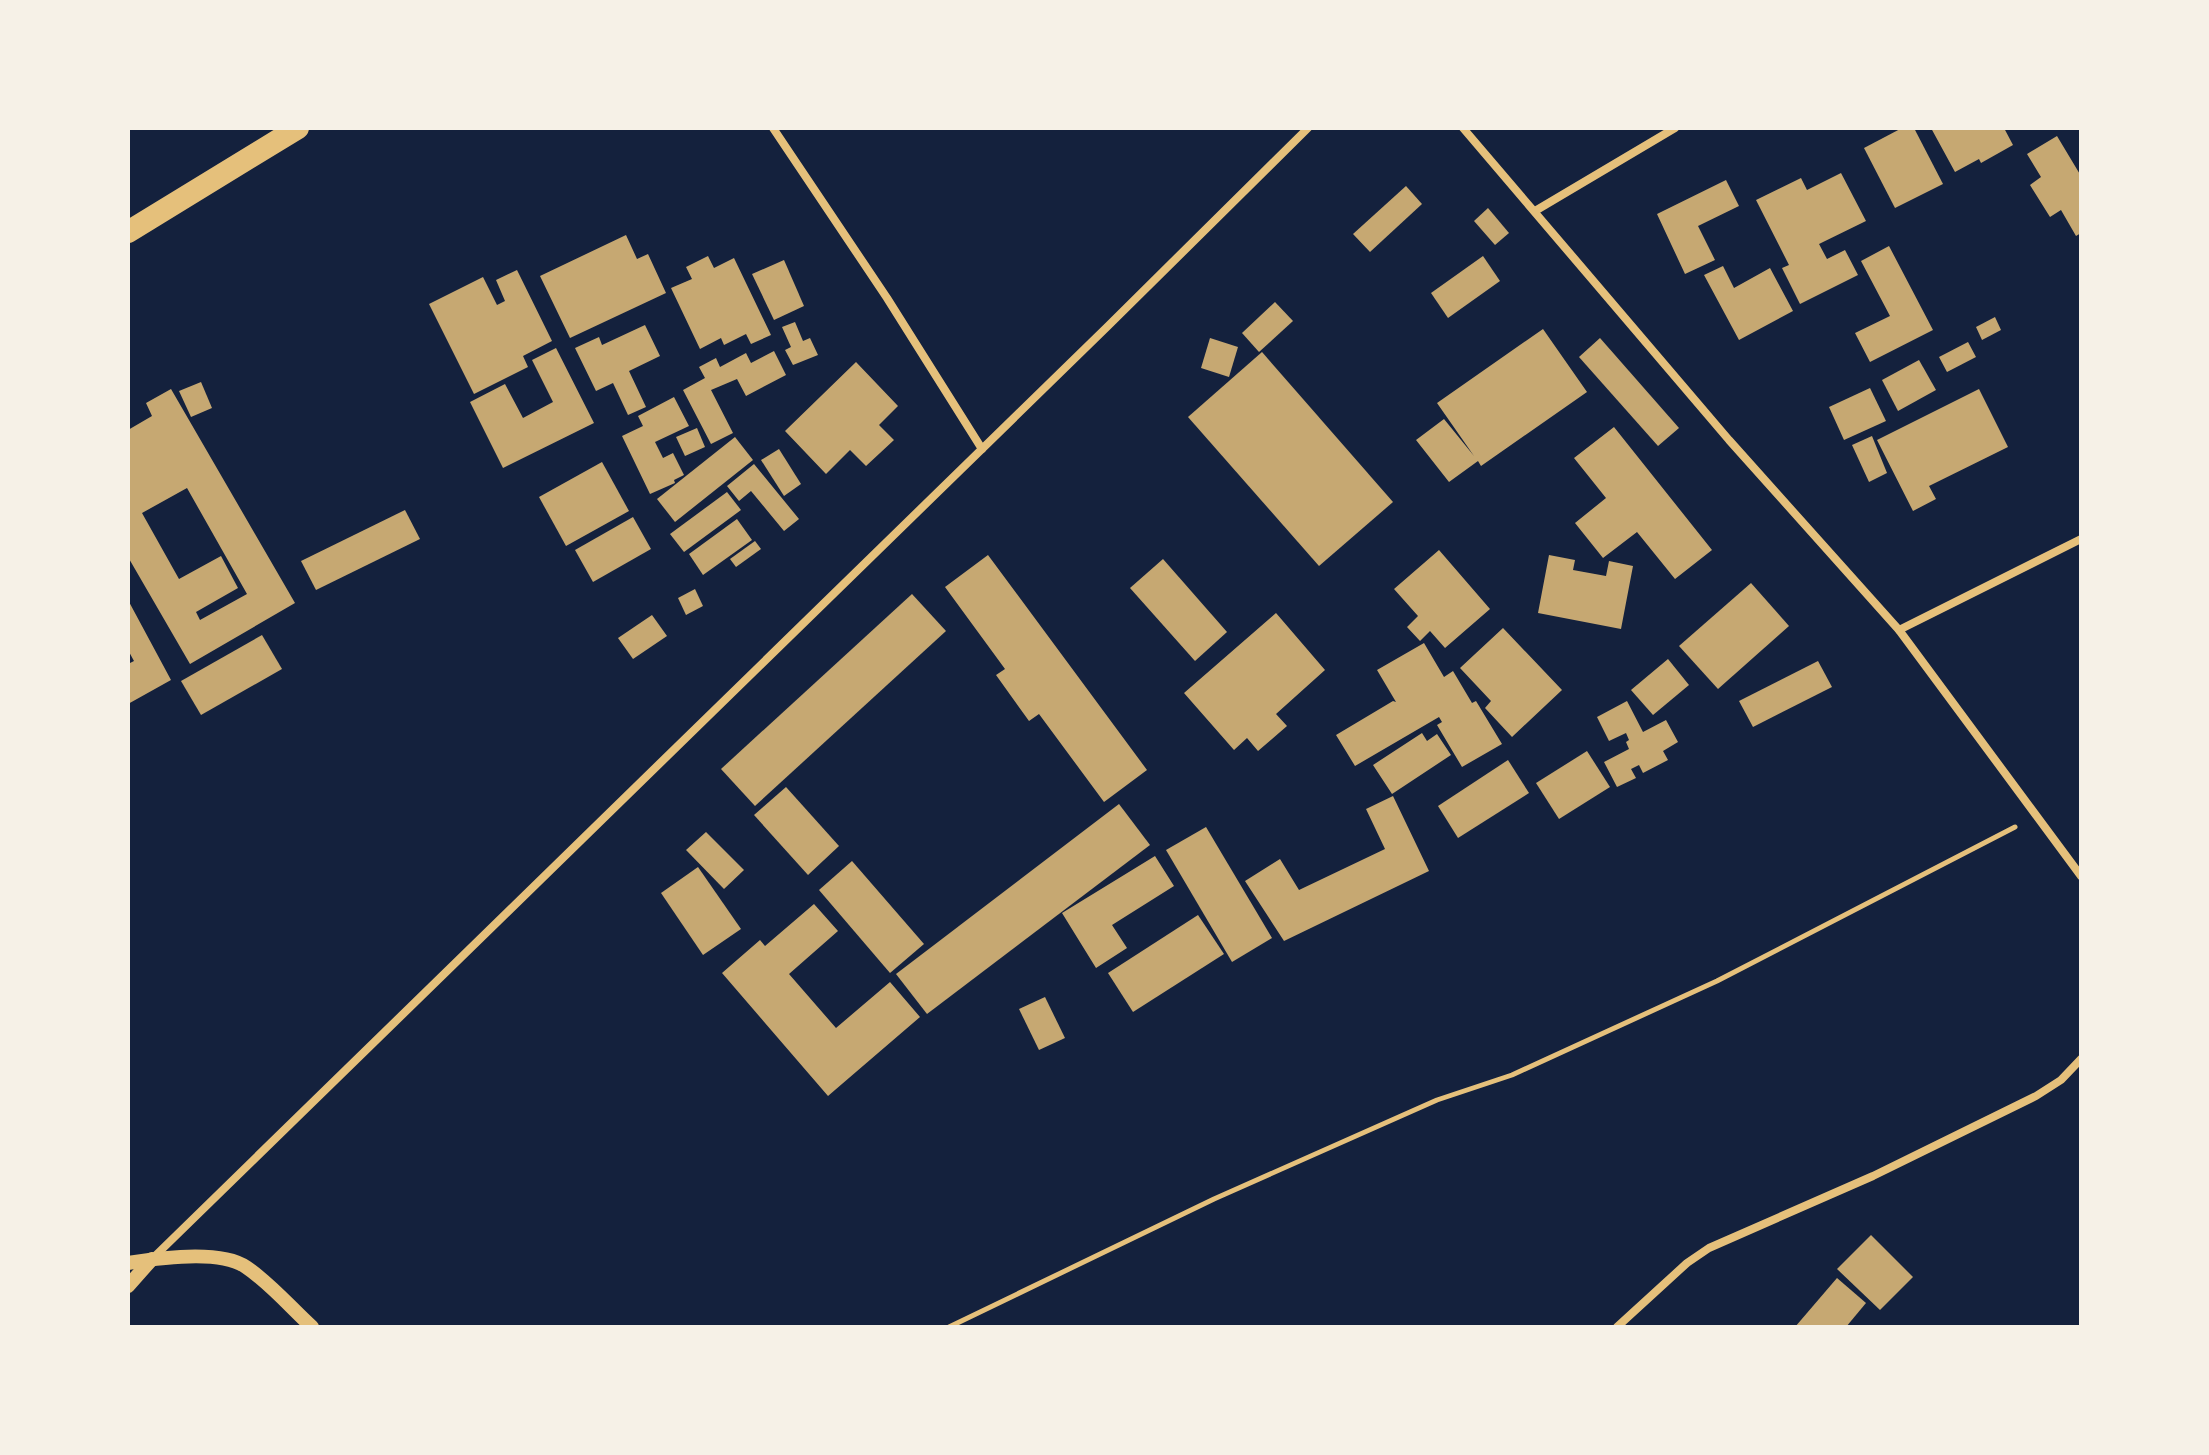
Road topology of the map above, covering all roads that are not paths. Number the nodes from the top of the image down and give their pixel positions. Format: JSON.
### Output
{"nodes":[{"id":1,"x":298,"y":128,"type":"edge"},
{"id":2,"x":773,"y":128,"type":"edge"},
{"id":3,"x":1308,"y":128,"type":"edge"},
{"id":4,"x":1463,"y":128,"type":"edge"},
{"id":5,"x":1675,"y":128,"type":"edge"},
{"id":6,"x":1535,"y":211,"type":"junction"},
{"id":7,"x":128,"y":232,"type":"edge"},
{"id":8,"x":982,"y":449,"type":"junction"},
{"id":9,"x":2081,"y":539,"type":"edge"},
{"id":10,"x":1899,"y":630,"type":"junction"},
{"id":11,"x":2081,"y":876,"type":"edge"},
{"id":12,"x":2081,"y":1059,"type":"edge"},
{"id":13,"x":152,"y":1259,"type":"junction"},
{"id":14,"x":128,"y":1263,"type":"edge"},
{"id":15,"x":128,"y":1286,"type":"edge"},
{"id":16,"x":1623,"y":1326,"type":"edge"},
{"id":17,"x":312,"y":1327,"type":"edge"}],
"edges":[{"from":1,"to":7,"type":"highway"},
{"from":2,"to":8,"type":"street"},
{"from":3,"to":8,"type":"street"},
{"from":4,"to":6,"type":"street"},
{"from":5,"to":6,"type":"street"},
{"from":6,"to":10,"type":"street"},
{"from":8,"to":13,"type":"street"},
{"from":9,"to":10,"type":"street"},
{"from":10,"to":11,"type":"street"},
{"from":12,"to":16,"type":"street"},
{"from":13,"to":14,"type":"street"},
{"from":13,"to":15,"type":"street"},
{"from":13,"to":17,"type":"street"}]}
